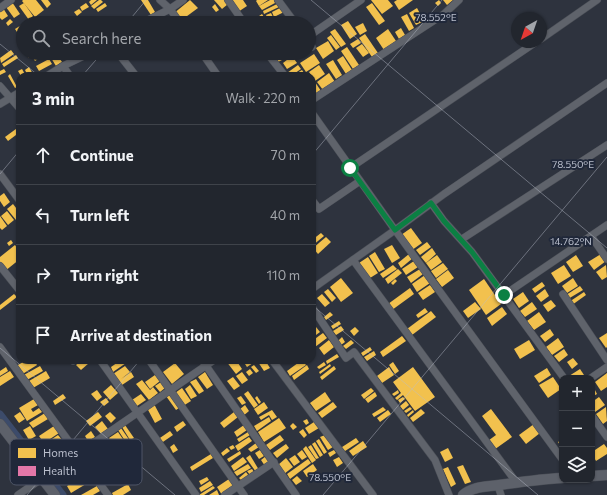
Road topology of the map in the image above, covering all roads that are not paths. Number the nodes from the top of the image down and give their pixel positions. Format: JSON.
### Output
{"nodes":[{"id":1,"x":11,"y":0,"type":"edge"},
{"id":2,"x":160,"y":0,"type":"edge"},
{"id":3,"x":183,"y":0,"type":"edge"},
{"id":4,"x":228,"y":0,"type":"edge"},
{"id":5,"x":278,"y":0,"type":"edge"},
{"id":6,"x":361,"y":0,"type":"edge"},
{"id":7,"x":458,"y":0,"type":"edge"},
{"id":8,"x":597,"y":0,"type":"edge"},
{"id":9,"x":0,"y":8,"type":"edge"},
{"id":10,"x":170,"y":9,"type":"junction"},
{"id":11,"x":156,"y":16,"type":"edge"},
{"id":12,"x":175,"y":16,"type":"edge"},
{"id":13,"x":239,"y":16,"type":"edge"},
{"id":14,"x":290,"y":16,"type":"edge"},
{"id":15,"x":316,"y":31,"type":"edge"},
{"id":16,"x":547,"y":35,"type":"edge"},
{"id":17,"x":527,"y":48,"type":"edge"},
{"id":18,"x":75,"y":60,"type":"edge"},
{"id":19,"x":123,"y":60,"type":"edge"},
{"id":20,"x":207,"y":60,"type":"edge"},
{"id":21,"x":272,"y":60,"type":"edge"},
{"id":22,"x":63,"y":66,"type":"junction"},
{"id":23,"x":53,"y":72,"type":"edge"},
{"id":24,"x":67,"y":72,"type":"edge"},
{"id":25,"x":133,"y":72,"type":"edge"},
{"id":26,"x":215,"y":72,"type":"edge"},
{"id":27,"x":282,"y":72,"type":"edge"},
{"id":28,"x":607,"y":83,"type":"edge"},
{"id":29,"x":0,"y":86,"type":"edge"},
{"id":30,"x":16,"y":95,"type":"edge"},
{"id":31,"x":316,"y":97,"type":"edge"},
{"id":32,"x":11,"y":98,"type":"junction"},
{"id":33,"x":0,"y":104,"type":"edge"},
{"id":34,"x":16,"y":104,"type":"edge"},
{"id":35,"x":316,"y":119,"type":"edge"},
{"id":36,"x":607,"y":145,"type":"edge"},
{"id":37,"x":350,"y":168,"type":"junction"},
{"id":38,"x":0,"y":174,"type":"edge"},
{"id":39,"x":360,"y":181,"type":"junction"},
{"id":40,"x":16,"y":196,"type":"edge"},
{"id":41,"x":431,"y":203,"type":"junction"},
{"id":42,"x":316,"y":205,"type":"edge"},
{"id":43,"x":607,"y":225,"type":"edge"},
{"id":44,"x":395,"y":230,"type":"junction"},
{"id":45,"x":591,"y":236,"type":"junction"},
{"id":46,"x":462,"y":239,"type":"junction"},
{"id":47,"x":607,"y":259,"type":"edge"},
{"id":48,"x":353,"y":260,"type":"junction"},
{"id":49,"x":0,"y":266,"type":"edge"},
{"id":50,"x":16,"y":286,"type":"edge"},
{"id":51,"x":316,"y":286,"type":"edge"},
{"id":52,"x":563,"y":294,"type":"dead end"},
{"id":53,"x":504,"y":295,"type":"junction"},
{"id":54,"x":316,"y":313,"type":"edge"},
{"id":55,"x":0,"y":347,"type":"edge"},
{"id":56,"x":607,"y":360,"type":"edge"},
{"id":57,"x":103,"y":364,"type":"edge"},
{"id":58,"x":152,"y":364,"type":"edge"},
{"id":59,"x":203,"y":364,"type":"edge"},
{"id":60,"x":205,"y":364,"type":"edge"},
{"id":61,"x":275,"y":364,"type":"edge"},
{"id":62,"x":607,"y":367,"type":"edge"},
{"id":63,"x":562,"y":375,"type":"edge"},
{"id":64,"x":595,"y":375,"type":"edge"},
{"id":65,"x":170,"y":390,"type":"junction"},
{"id":66,"x":138,"y":412,"type":"junction"},
{"id":67,"x":595,"y":420,"type":"edge"},
{"id":68,"x":0,"y":424,"type":"edge"},
{"id":69,"x":607,"y":437,"type":"edge"},
{"id":70,"x":11,"y":439,"type":"edge"},
{"id":71,"x":67,"y":439,"type":"edge"},
{"id":72,"x":99,"y":439,"type":"edge"},
{"id":73,"x":559,"y":455,"type":"edge"},
{"id":74,"x":274,"y":462,"type":"junction"},
{"id":75,"x":607,"y":474,"type":"edge"},
{"id":76,"x":595,"y":476,"type":"edge"},
{"id":77,"x":559,"y":478,"type":"edge"},
{"id":78,"x":516,"y":482,"type":"junction"},
{"id":79,"x":33,"y":485,"type":"edge"},
{"id":80,"x":47,"y":485,"type":"edge"},
{"id":81,"x":101,"y":485,"type":"edge"},
{"id":82,"x":238,"y":487,"type":"junction"},
{"id":83,"x":499,"y":490,"type":"edge"},
{"id":84,"x":18,"y":495,"type":"edge"},
{"id":85,"x":55,"y":495,"type":"edge"},
{"id":86,"x":108,"y":495,"type":"edge"},
{"id":87,"x":196,"y":495,"type":"edge"},
{"id":88,"x":225,"y":495,"type":"edge"},
{"id":89,"x":244,"y":495,"type":"edge"},
{"id":90,"x":296,"y":495,"type":"edge"},
{"id":91,"x":373,"y":495,"type":"edge"},
{"id":92,"x":449,"y":495,"type":"edge"},
{"id":93,"x":463,"y":495,"type":"edge"}],
"edges":[{"from":1,"to":9,"type":"street"},
{"from":2,"to":10,"type":"street"},
{"from":3,"to":10,"type":"street"},
{"from":4,"to":13,"type":"street"},
{"from":5,"to":14,"type":"street"},
{"from":6,"to":15,"type":"street"},
{"from":7,"to":31,"type":"street"},
{"from":8,"to":16,"type":"street"},
{"from":10,"to":11,"type":"street"},
{"from":10,"to":12,"type":"street"},
{"from":17,"to":37,"type":"street"},
{"from":18,"to":22,"type":"street"},
{"from":19,"to":25,"type":"street"},
{"from":20,"to":26,"type":"street"},
{"from":21,"to":27,"type":"street"},
{"from":22,"to":23,"type":"street"},
{"from":22,"to":24,"type":"street"},
{"from":28,"to":41,"type":"street"},
{"from":29,"to":32,"type":"street"},
{"from":30,"to":32,"type":"street"},
{"from":32,"to":33,"type":"street"},
{"from":32,"to":34,"type":"street"},
{"from":35,"to":37,"type":"street"},
{"from":36,"to":46,"type":"street"},
{"from":37,"to":39,"type":"street"},
{"from":38,"to":40,"type":"street"},
{"from":39,"to":42,"type":"street"},
{"from":39,"to":44,"type":"street"},
{"from":41,"to":44,"type":"street"},
{"from":41,"to":46,"type":"street"},
{"from":43,"to":45,"type":"street"},
{"from":44,"to":48,"type":"street"},
{"from":44,"to":73,"type":"street"},
{"from":45,"to":47,"type":"street"},
{"from":45,"to":53,"type":"street"},
{"from":46,"to":53,"type":"street"},
{"from":48,"to":51,"type":"street"},
{"from":48,"to":78,"type":"street"},
{"from":49,"to":50,"type":"street"},
{"from":52,"to":56,"type":"street"},
{"from":53,"to":63,"type":"street"},
{"from":54,"to":92,"type":"street"},
{"from":55,"to":71,"type":"street"},
{"from":57,"to":66,"type":"street"},
{"from":58,"to":65,"type":"street"},
{"from":59,"to":65,"type":"street"},
{"from":60,"to":74,"type":"street"},
{"from":61,"to":91,"type":"street"},
{"from":62,"to":64,"type":"street"},
{"from":65,"to":66,"type":"street"},
{"from":65,"to":82,"type":"street"},
{"from":66,"to":72,"type":"street"},
{"from":66,"to":87,"type":"street"},
{"from":67,"to":69,"type":"street"},
{"from":68,"to":70,"type":"main road"},
{"from":74,"to":82,"type":"street"},
{"from":74,"to":90,"type":"street"},
{"from":75,"to":76,"type":"main road"},
{"from":77,"to":78,"type":"main road"},
{"from":78,"to":83,"type":"main road"},
{"from":79,"to":84,"type":"street"},
{"from":80,"to":85,"type":"main road"},
{"from":81,"to":86,"type":"street"},
{"from":82,"to":88,"type":"street"},
{"from":82,"to":89,"type":"street"},
{"from":83,"to":93,"type":"main road"}]}
